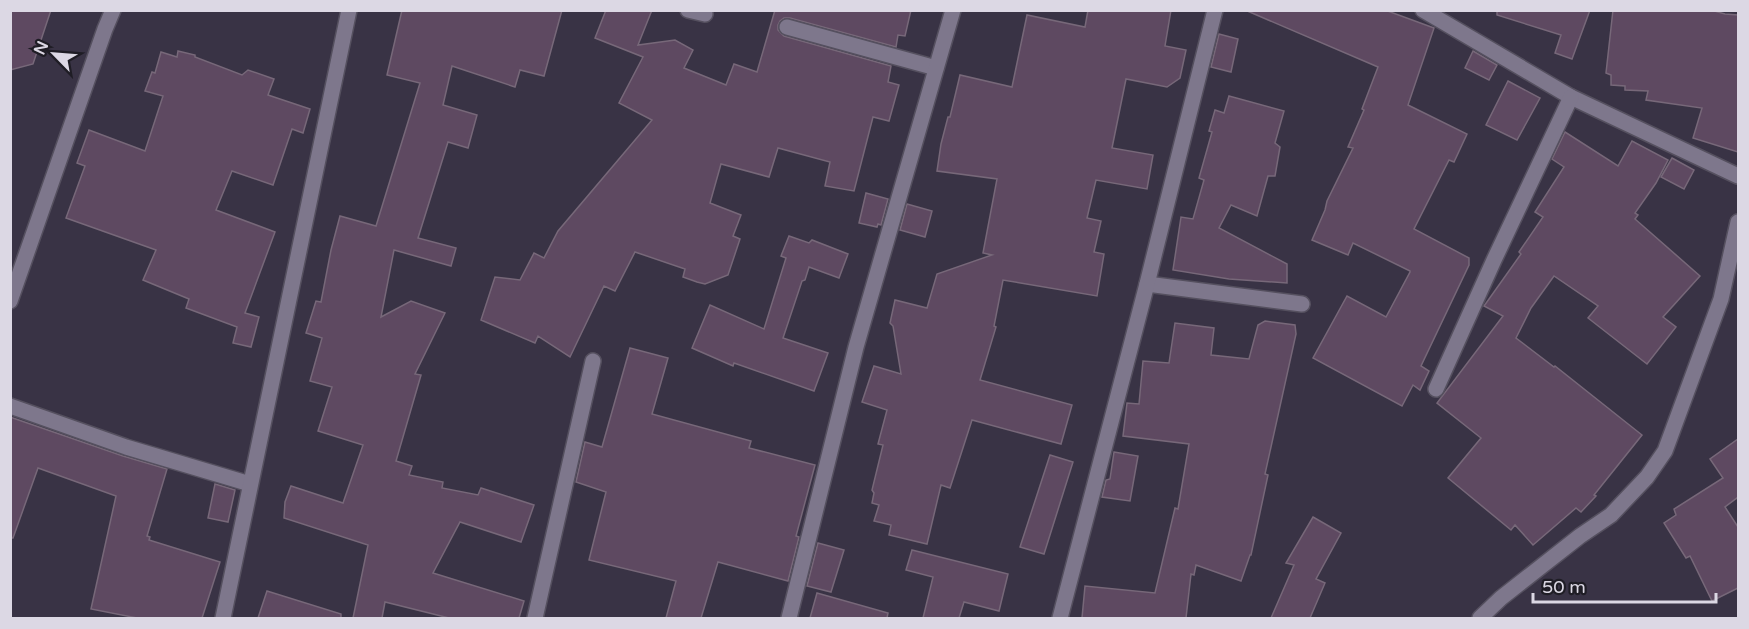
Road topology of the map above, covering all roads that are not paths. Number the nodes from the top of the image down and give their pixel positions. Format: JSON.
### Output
{"nodes":[{"id":1,"x":113,"y":10,"type":"edge"},
{"id":2,"x":349,"y":10,"type":"edge"},
{"id":3,"x":688,"y":10,"type":"edge"},
{"id":4,"x":952,"y":10,"type":"edge"},
{"id":5,"x":1215,"y":10,"type":"edge"},
{"id":6,"x":1423,"y":10,"type":"edge"},
{"id":7,"x":705,"y":14,"type":"dead end"},
{"id":8,"x":787,"y":27,"type":"dead end"},
{"id":9,"x":936,"y":68,"type":"junction"},
{"id":10,"x":1571,"y":97,"type":"junction"},
{"id":11,"x":1738,"y":176,"type":"edge"},
{"id":12,"x":1738,"y":222,"type":"edge"},
{"id":13,"x":1147,"y":284,"type":"junction"},
{"id":14,"x":10,"y":301,"type":"edge"},
{"id":15,"x":1302,"y":304,"type":"dead end"},
{"id":16,"x":593,"y":361,"type":"dead end"},
{"id":17,"x":1436,"y":389,"type":"dead end"},
{"id":18,"x":10,"y":406,"type":"edge"},
{"id":19,"x":250,"y":484,"type":"junction"},
{"id":20,"x":223,"y":618,"type":"edge"},
{"id":21,"x":535,"y":618,"type":"edge"},
{"id":22,"x":789,"y":618,"type":"edge"},
{"id":23,"x":1060,"y":618,"type":"edge"},
{"id":24,"x":1480,"y":618,"type":"edge"}],
"edges":[{"from":1,"to":14,"type":"street"},
{"from":2,"to":19,"type":"street"},
{"from":3,"to":7,"type":"street"},
{"from":4,"to":9,"type":"street"},
{"from":5,"to":13,"type":"street"},
{"from":6,"to":10,"type":"street"},
{"from":8,"to":9,"type":"street"},
{"from":9,"to":22,"type":"street"},
{"from":10,"to":11,"type":"street"},
{"from":10,"to":17,"type":"street"},
{"from":12,"to":24,"type":"street"},
{"from":13,"to":15,"type":"street"},
{"from":13,"to":23,"type":"street"},
{"from":16,"to":21,"type":"street"},
{"from":18,"to":19,"type":"street"},
{"from":19,"to":20,"type":"street"}]}
